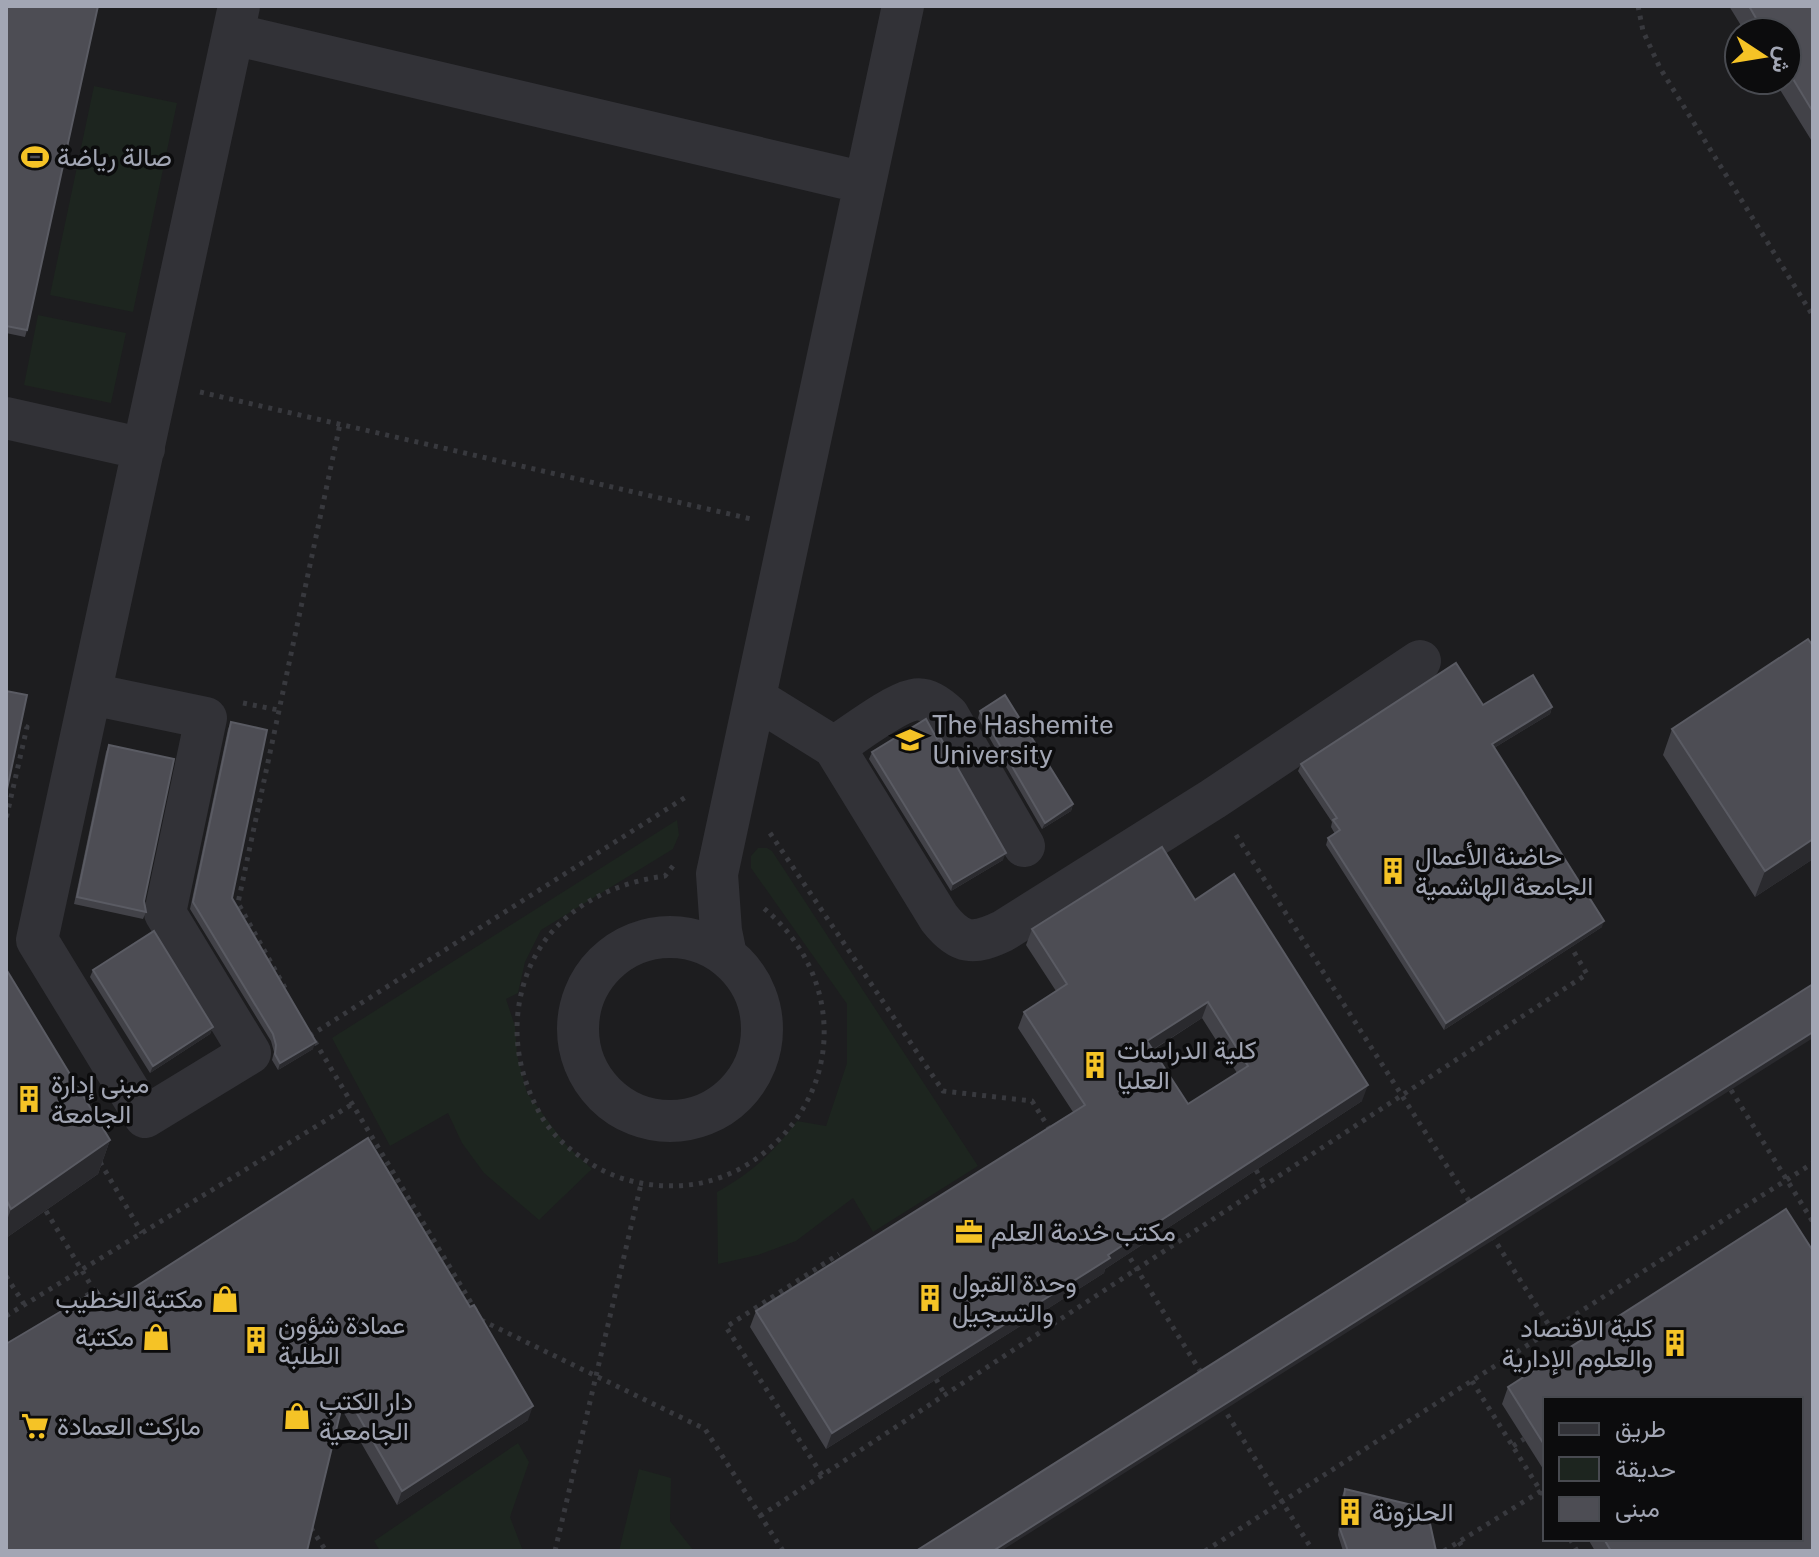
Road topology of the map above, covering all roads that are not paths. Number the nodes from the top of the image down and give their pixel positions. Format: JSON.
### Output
{"nodes":[{"id":1,"x":903,"y":6,"type":"edge"},
{"id":2,"x":236,"y":20,"type":"edge"},
{"id":3,"x":865,"y":183,"type":"junction"},
{"id":4,"x":6,"y":418,"type":"edge"},
{"id":5,"x":144,"y":449,"type":"junction"},
{"id":6,"x":1420,"y":661,"type":"dead end"},
{"id":7,"x":91,"y":694,"type":"junction"},
{"id":8,"x":755,"y":698,"type":"junction"},
{"id":9,"x":834,"y":747,"type":"junction"},
{"id":10,"x":1024,"y":846,"type":"dead end"},
{"id":11,"x":717,"y":874,"type":"junction"},
{"id":12,"x":666,"y":937,"type":"junction"},
{"id":13,"x":726,"y":955,"type":"junction"}],
"edges":[{"from":1,"to":3,"type":"lane"},
{"from":2,"to":3,"type":"lane"},
{"from":2,"to":5,"type":"lane"},
{"from":3,"to":8,"type":"lane"},
{"from":4,"to":5,"type":"lane"},
{"from":5,"to":7,"type":"lane"},
{"from":6,"to":9,"type":"lane"},
{"from":7,"to":7,"type":"lane"},
{"from":8,"to":9,"type":"lane"},
{"from":8,"to":11,"type":"lane"},
{"from":9,"to":10,"type":"lane"},
{"from":11,"to":12,"type":"lane"},
{"from":11,"to":13,"type":"lane"},
{"from":12,"to":13,"type":"lane"},
{"from":12,"to":13,"type":"lane"}]}
